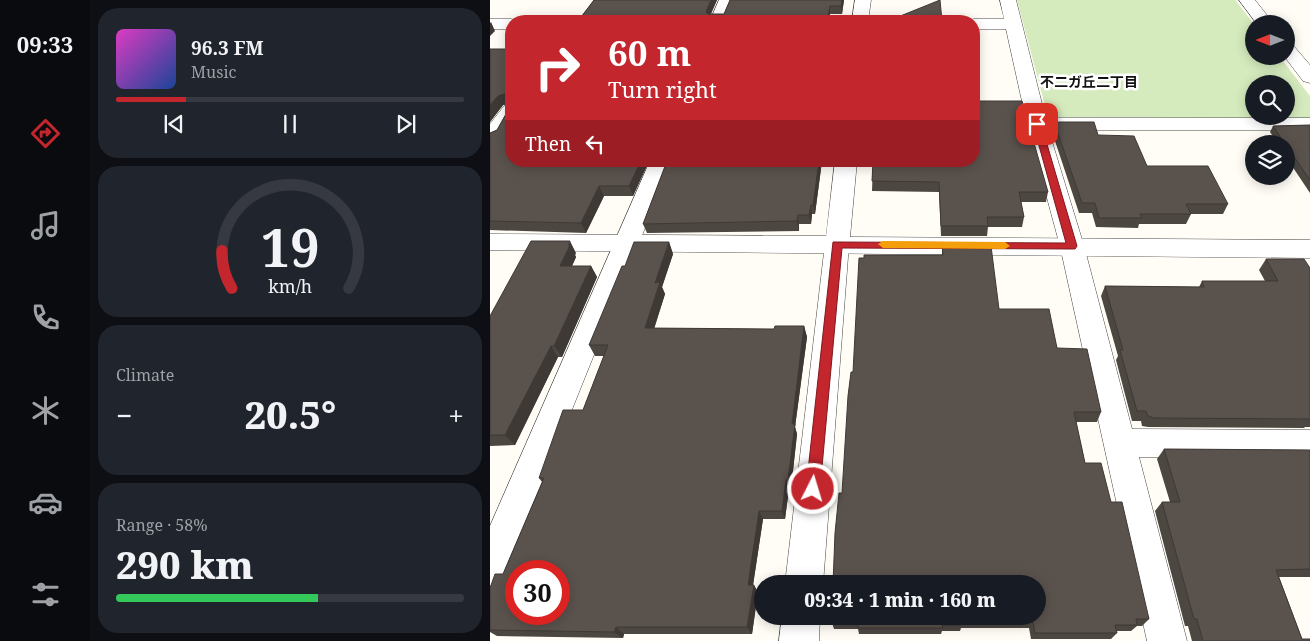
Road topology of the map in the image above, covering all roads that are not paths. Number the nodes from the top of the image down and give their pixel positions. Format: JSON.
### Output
{"nodes":[{"id":1,"x":728,"y":0,"type":"edge"},
{"id":2,"x":863,"y":0,"type":"edge"},
{"id":3,"x":1247,"y":0,"type":"edge"},
{"id":4,"x":1010,"y":12,"type":"edge"},
{"id":5,"x":721,"y":15,"type":"edge"},
{"id":6,"x":861,"y":15,"type":"edge"},
{"id":7,"x":1259,"y":15,"type":"edge"},
{"id":8,"x":980,"y":22,"type":"edge"},
{"id":9,"x":490,"y":24,"type":"edge"},
{"id":10,"x":505,"y":24,"type":"edge"},
{"id":11,"x":1295,"y":59,"type":"edge"},
{"id":12,"x":1310,"y":77,"type":"edge"},
{"id":13,"x":505,"y":118,"type":"edge"},
{"id":14,"x":1037,"y":124,"type":"junction"},
{"id":15,"x":1310,"y":124,"type":"edge"},
{"id":16,"x":490,"y":138,"type":"edge"},
{"id":17,"x":659,"y":167,"type":"edge"},
{"id":18,"x":845,"y":167,"type":"edge"},
{"id":19,"x":490,"y":242,"type":"edge"},
{"id":20,"x":627,"y":244,"type":"junction"},
{"id":21,"x":837,"y":244,"type":"junction"},
{"id":22,"x":1072,"y":246,"type":"junction"},
{"id":23,"x":1310,"y":250,"type":"edge"},
{"id":24,"x":1119,"y":443,"type":"junction"},
{"id":25,"x":1310,"y":444,"type":"edge"},
{"id":26,"x":490,"y":568,"type":"edge"},
{"id":27,"x":805,"y":575,"type":"edge"},
{"id":28,"x":800,"y":625,"type":"edge"},
{"id":29,"x":799,"y":641,"type":"edge"},
{"id":30,"x":1167,"y":641,"type":"edge"}],
"edges":[{"from":1,"to":5,"type":"street"},
{"from":2,"to":6,"type":"street"},
{"from":3,"to":7,"type":"street"},
{"from":4,"to":8,"type":"street"},
{"from":4,"to":14,"type":"street"},
{"from":9,"to":10,"type":"street"},
{"from":11,"to":12,"type":"street"},
{"from":13,"to":16,"type":"street"},
{"from":14,"to":15,"type":"street"},
{"from":14,"to":22,"type":"street"},
{"from":17,"to":20,"type":"street"},
{"from":18,"to":21,"type":"street"},
{"from":19,"to":20,"type":"street"},
{"from":20,"to":21,"type":"street"},
{"from":20,"to":26,"type":"street"},
{"from":21,"to":22,"type":"street"},
{"from":21,"to":27,"type":"street"},
{"from":22,"to":23,"type":"street"},
{"from":22,"to":24,"type":"street"},
{"from":24,"to":25,"type":"street"},
{"from":24,"to":30,"type":"street"},
{"from":28,"to":29,"type":"street"}]}
